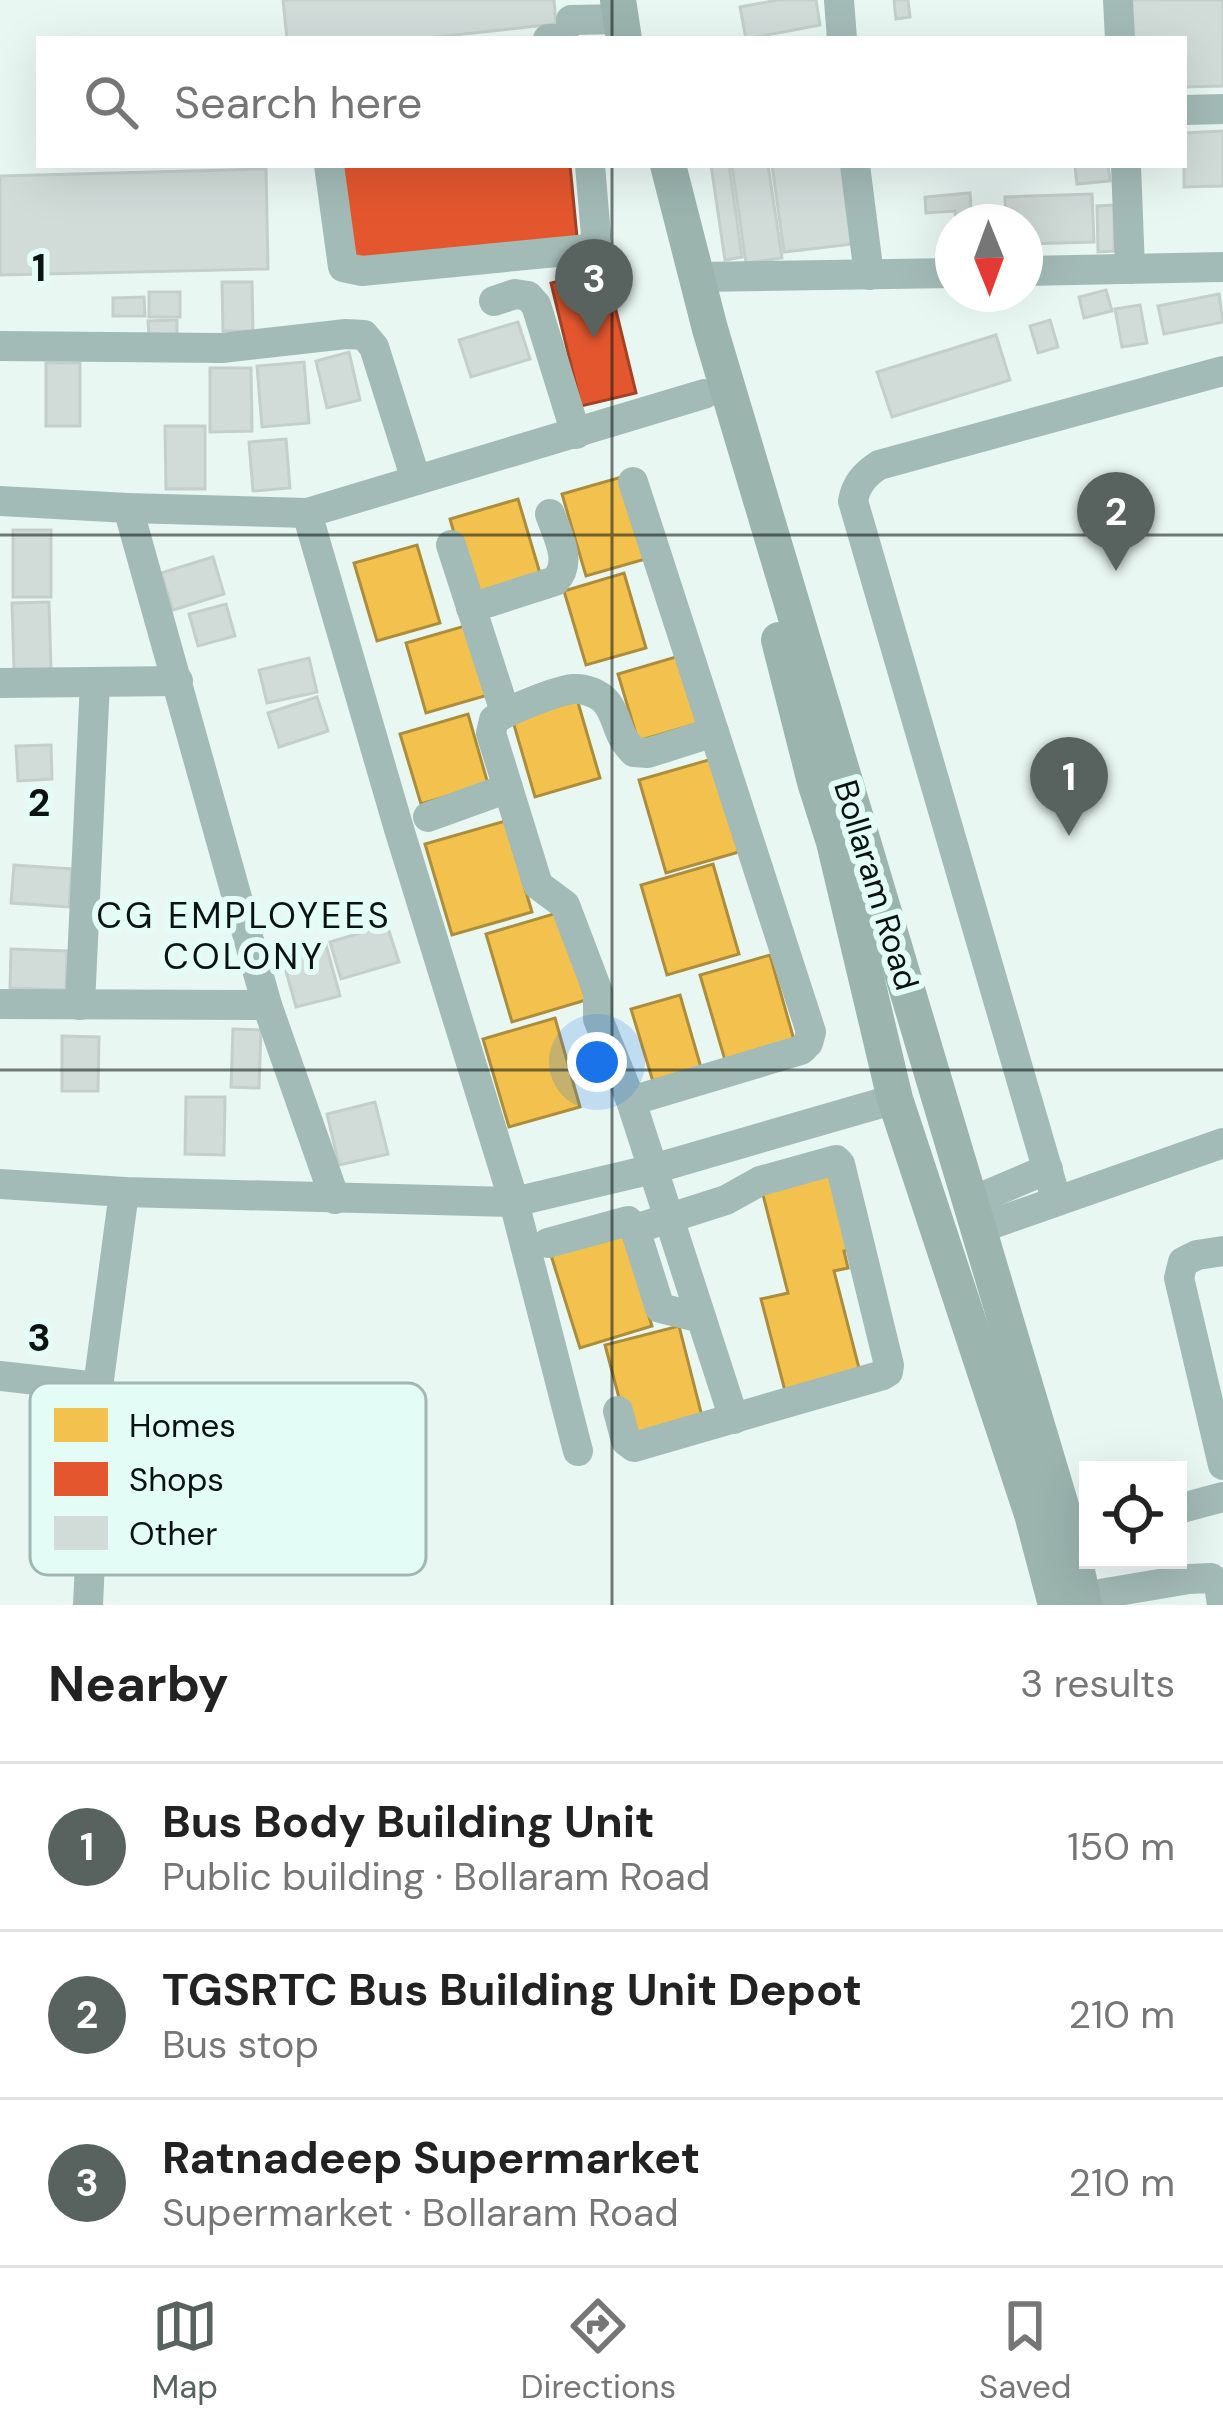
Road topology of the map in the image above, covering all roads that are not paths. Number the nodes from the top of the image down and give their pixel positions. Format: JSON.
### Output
{"nodes":[{"id":1,"x":839,"y":0,"type":"edge"},
{"id":2,"x":1118,"y":0,"type":"edge"},
{"id":3,"x":631,"y":19,"type":"edge"},
{"id":4,"x":565,"y":27,"type":"edge"},
{"id":5,"x":842,"y":36,"type":"edge"},
{"id":6,"x":1120,"y":36,"type":"edge"},
{"id":7,"x":1223,"y":109,"type":"edge"},
{"id":8,"x":1187,"y":110,"type":"edge"},
{"id":9,"x":329,"y":168,"type":"edge"},
{"id":10,"x":590,"y":168,"type":"edge"},
{"id":11,"x":645,"y":168,"type":"edge"},
{"id":12,"x":669,"y":168,"type":"edge"},
{"id":13,"x":855,"y":168,"type":"edge"},
{"id":14,"x":1126,"y":168,"type":"edge"},
{"id":15,"x":1223,"y":267,"type":"edge"},
{"id":16,"x":1130,"y":269,"type":"junction"},
{"id":17,"x":1043,"y":271,"type":"edge"},
{"id":18,"x":935,"y":273,"type":"edge"},
{"id":19,"x":869,"y":274,"type":"junction"},
{"id":20,"x":695,"y":277,"type":"junction"},
{"id":21,"x":494,"y":301,"type":"dead end"},
{"id":22,"x":0,"y":346,"type":"edge"},
{"id":23,"x":1223,"y":371,"type":"edge"},
{"id":24,"x":704,"y":394,"type":"junction"},
{"id":25,"x":576,"y":434,"type":"junction"},
{"id":26,"x":416,"y":480,"type":"junction"},
{"id":27,"x":633,"y":482,"type":"dead end"},
{"id":28,"x":0,"y":501,"type":"edge"},
{"id":29,"x":128,"y":508,"type":"junction"},
{"id":30,"x":307,"y":513,"type":"junction"},
{"id":31,"x":550,"y":514,"type":"dead end"},
{"id":32,"x":451,"y":545,"type":"dead end"},
{"id":33,"x":471,"y":608,"type":"junction"},
{"id":34,"x":178,"y":681,"type":"junction"},
{"id":35,"x":95,"y":682,"type":"junction"},
{"id":36,"x":0,"y":683,"type":"edge"},
{"id":37,"x":505,"y":712,"type":"junction"},
{"id":38,"x":714,"y":732,"type":"junction"},
{"id":39,"x":508,"y":788,"type":"junction"},
{"id":40,"x":428,"y":818,"type":"dead end"},
{"id":41,"x":0,"y":1004,"type":"edge"},
{"id":42,"x":80,"y":1005,"type":"junction"},
{"id":43,"x":267,"y":1005,"type":"junction"},
{"id":44,"x":895,"y":1099,"type":"junction"},
{"id":45,"x":631,"y":1101,"type":"junction"},
{"id":46,"x":1223,"y":1143,"type":"edge"},
{"id":47,"x":653,"y":1169,"type":"junction"},
{"id":48,"x":0,"y":1184,"type":"edge"},
{"id":49,"x":1052,"y":1184,"type":"junction"},
{"id":50,"x":124,"y":1192,"type":"junction"},
{"id":51,"x":335,"y":1198,"type":"junction"},
{"id":52,"x":514,"y":1202,"type":"junction"},
{"id":53,"x":974,"y":1215,"type":"junction"},
{"id":54,"x":668,"y":1217,"type":"junction"},
{"id":55,"x":635,"y":1229,"type":"junction"},
{"id":56,"x":548,"y":1243,"type":"dead end"},
{"id":57,"x":1223,"y":1251,"type":"edge"},
{"id":58,"x":701,"y":1318,"type":"junction"},
{"id":59,"x":0,"y":1376,"type":"edge"},
{"id":60,"x":62,"y":1383,"type":"edge"},
{"id":61,"x":99,"y":1383,"type":"edge"},
{"id":62,"x":618,"y":1411,"type":"dead end"},
{"id":63,"x":734,"y":1419,"type":"junction"},
{"id":64,"x":578,"y":1451,"type":"dead end"},
{"id":65,"x":1223,"y":1466,"type":"edge"},
{"id":66,"x":1223,"y":1498,"type":"edge"},
{"id":67,"x":1187,"y":1507,"type":"edge"},
{"id":68,"x":1079,"y":1533,"type":"edge"},
{"id":69,"x":89,"y":1575,"type":"edge"},
{"id":70,"x":1074,"y":1602,"type":"edge"},
{"id":71,"x":88,"y":1605,"type":"edge"},
{"id":72,"x":1222,"y":1605,"type":"edge"}],
"edges":[{"from":1,"to":5,"type":"street"},
{"from":2,"to":6,"type":"street"},
{"from":3,"to":4,"type":"street"},
{"from":7,"to":8,"type":"street"},
{"from":9,"to":10,"type":"street"},
{"from":11,"to":24,"type":"main road","name":"Bollaram Road"},
{"from":12,"to":20,"type":"main road","name":"Bollaram Road"},
{"from":13,"to":19,"type":"street"},
{"from":14,"to":16,"type":"street"},
{"from":15,"to":16,"type":"street"},
{"from":16,"to":17,"type":"street"},
{"from":18,"to":19,"type":"street"},
{"from":19,"to":20,"type":"street"},
{"from":20,"to":53,"type":"main road","name":"Bollaram Road"},
{"from":21,"to":25,"type":"street"},
{"from":22,"to":26,"type":"street"},
{"from":23,"to":49,"type":"street"},
{"from":24,"to":25,"type":"street"},
{"from":24,"to":44,"type":"main road","name":"Bollaram Road"},
{"from":25,"to":26,"type":"street"},
{"from":26,"to":30,"type":"street"},
{"from":27,"to":38,"type":"street"},
{"from":28,"to":29,"type":"street"},
{"from":29,"to":30,"type":"street"},
{"from":29,"to":34,"type":"street"},
{"from":30,"to":52,"type":"street"},
{"from":31,"to":33,"type":"street"},
{"from":32,"to":33,"type":"street"},
{"from":33,"to":37,"type":"street"},
{"from":34,"to":35,"type":"street"},
{"from":34,"to":43,"type":"street"},
{"from":35,"to":36,"type":"street"},
{"from":35,"to":42,"type":"street"},
{"from":37,"to":38,"type":"street"},
{"from":37,"to":39,"type":"street"},
{"from":38,"to":45,"type":"street"},
{"from":39,"to":40,"type":"street"},
{"from":39,"to":45,"type":"street"},
{"from":41,"to":42,"type":"street"},
{"from":42,"to":43,"type":"street"},
{"from":43,"to":51,"type":"street"},
{"from":44,"to":47,"type":"street"},
{"from":44,"to":70,"type":"main road","name":"Bollaram Road"},
{"from":45,"to":47,"type":"street"},
{"from":46,"to":49,"type":"street"},
{"from":47,"to":52,"type":"street"},
{"from":47,"to":54,"type":"street"},
{"from":48,"to":50,"type":"street"},
{"from":49,"to":53,"type":"street"},
{"from":50,"to":51,"type":"street"},
{"from":50,"to":61,"type":"street"},
{"from":51,"to":52,"type":"street"},
{"from":52,"to":64,"type":"street"},
{"from":53,"to":68,"type":"main road","name":"Bollaram Road"},
{"from":54,"to":55,"type":"street"},
{"from":54,"to":58,"type":"street"},
{"from":54,"to":63,"type":"street"},
{"from":55,"to":56,"type":"street"},
{"from":55,"to":58,"type":"street"},
{"from":57,"to":65,"type":"street"},
{"from":58,"to":63,"type":"street"},
{"from":59,"to":60,"type":"street"},
{"from":62,"to":63,"type":"street"},
{"from":66,"to":67,"type":"street"},
{"from":68,"to":70,"type":"main road","name":"Bollaram Road"},
{"from":69,"to":71,"type":"street"},
{"from":70,"to":72,"type":"street"}]}
